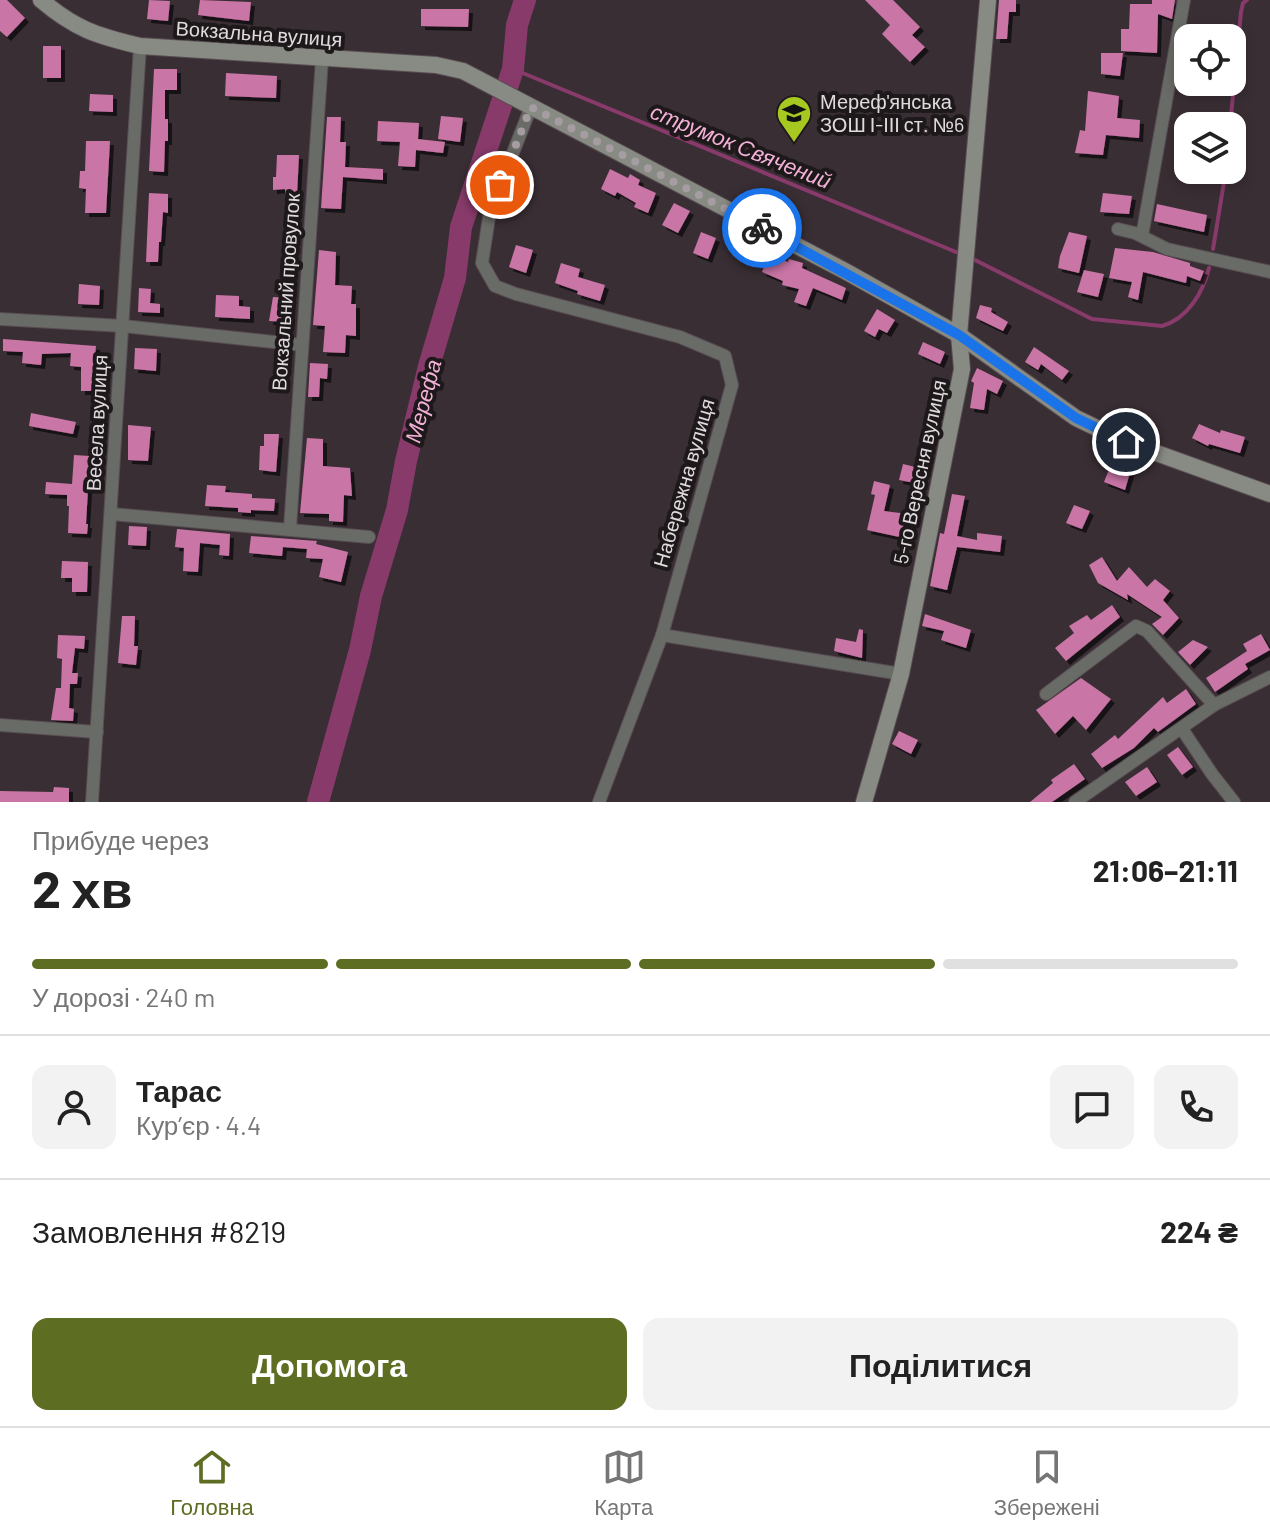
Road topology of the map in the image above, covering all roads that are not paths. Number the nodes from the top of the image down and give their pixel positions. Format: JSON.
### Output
{"nodes":[{"id":1,"x":41,"y":0,"type":"edge"},
{"id":2,"x":988,"y":0,"type":"edge"},
{"id":3,"x":1184,"y":0,"type":"edge"},
{"id":4,"x":140,"y":46,"type":"junction"},
{"id":5,"x":322,"y":59,"type":"junction"},
{"id":6,"x":526,"y":103,"type":"junction"},
{"id":7,"x":1118,"y":229,"type":"dead end"},
{"id":8,"x":1142,"y":236,"type":"junction"},
{"id":9,"x":1270,"y":272,"type":"edge"},
{"id":10,"x":0,"y":319,"type":"edge"},
{"id":11,"x":123,"y":326,"type":"junction"},
{"id":12,"x":959,"y":335,"type":"junction"},
{"id":13,"x":302,"y":345,"type":"junction"},
{"id":14,"x":1270,"y":494,"type":"edge"},
{"id":15,"x":112,"y":514,"type":"junction"},
{"id":16,"x":290,"y":528,"type":"junction"},
{"id":17,"x":369,"y":537,"type":"dead end"},
{"id":18,"x":662,"y":635,"type":"junction"},
{"id":19,"x":901,"y":674,"type":"junction"},
{"id":20,"x":1270,"y":677,"type":"edge"},
{"id":21,"x":1046,"y":694,"type":"dead end"},
{"id":22,"x":1214,"y":705,"type":"junction"},
{"id":23,"x":0,"y":725,"type":"edge"},
{"id":24,"x":1182,"y":729,"type":"junction"},
{"id":25,"x":97,"y":732,"type":"junction"},
{"id":26,"x":92,"y":802,"type":"edge"},
{"id":27,"x":599,"y":802,"type":"edge"},
{"id":28,"x":864,"y":802,"type":"edge"},
{"id":29,"x":1075,"y":802,"type":"edge"},
{"id":30,"x":1234,"y":802,"type":"edge"}],
"edges":[{"from":1,"to":4,"type":"street","name":"Вокзальна вулиця"},
{"from":2,"to":12,"type":"street","name":"5-го Вересня вулиця"},
{"from":3,"to":8,"type":"street"},
{"from":4,"to":5,"type":"street","name":"Вокзальна вулиця"},
{"from":4,"to":11,"type":"street","name":"Весела вулиця"},
{"from":5,"to":6,"type":"street","name":"Вокзальна вулиця"},
{"from":5,"to":13,"type":"street","name":"Вокзальний провулок"},
{"from":6,"to":12,"type":"street"},
{"from":6,"to":18,"type":"street","name":"Набережна вулиця"},
{"from":7,"to":8,"type":"street"},
{"from":8,"to":9,"type":"street"},
{"from":10,"to":11,"type":"street"},
{"from":11,"to":13,"type":"street"},
{"from":11,"to":15,"type":"street","name":"Весела вулиця"},
{"from":12,"to":14,"type":"street"},
{"from":12,"to":19,"type":"street","name":"5-го Вересня вулиця"},
{"from":13,"to":16,"type":"street","name":"Вокзальний провулок"},
{"from":15,"to":16,"type":"street"},
{"from":15,"to":25,"type":"street","name":"Весела вулиця"},
{"from":16,"to":17,"type":"street"},
{"from":18,"to":19,"type":"street"},
{"from":18,"to":27,"type":"street","name":"Набережна вулиця"},
{"from":19,"to":28,"type":"street","name":"5-го Вересня вулиця"},
{"from":20,"to":22,"type":"street"},
{"from":21,"to":22,"type":"street"},
{"from":22,"to":24,"type":"street"},
{"from":23,"to":25,"type":"street"},
{"from":24,"to":29,"type":"street"},
{"from":24,"to":30,"type":"street"},
{"from":25,"to":26,"type":"street","name":"Весела вулиця"}]}
